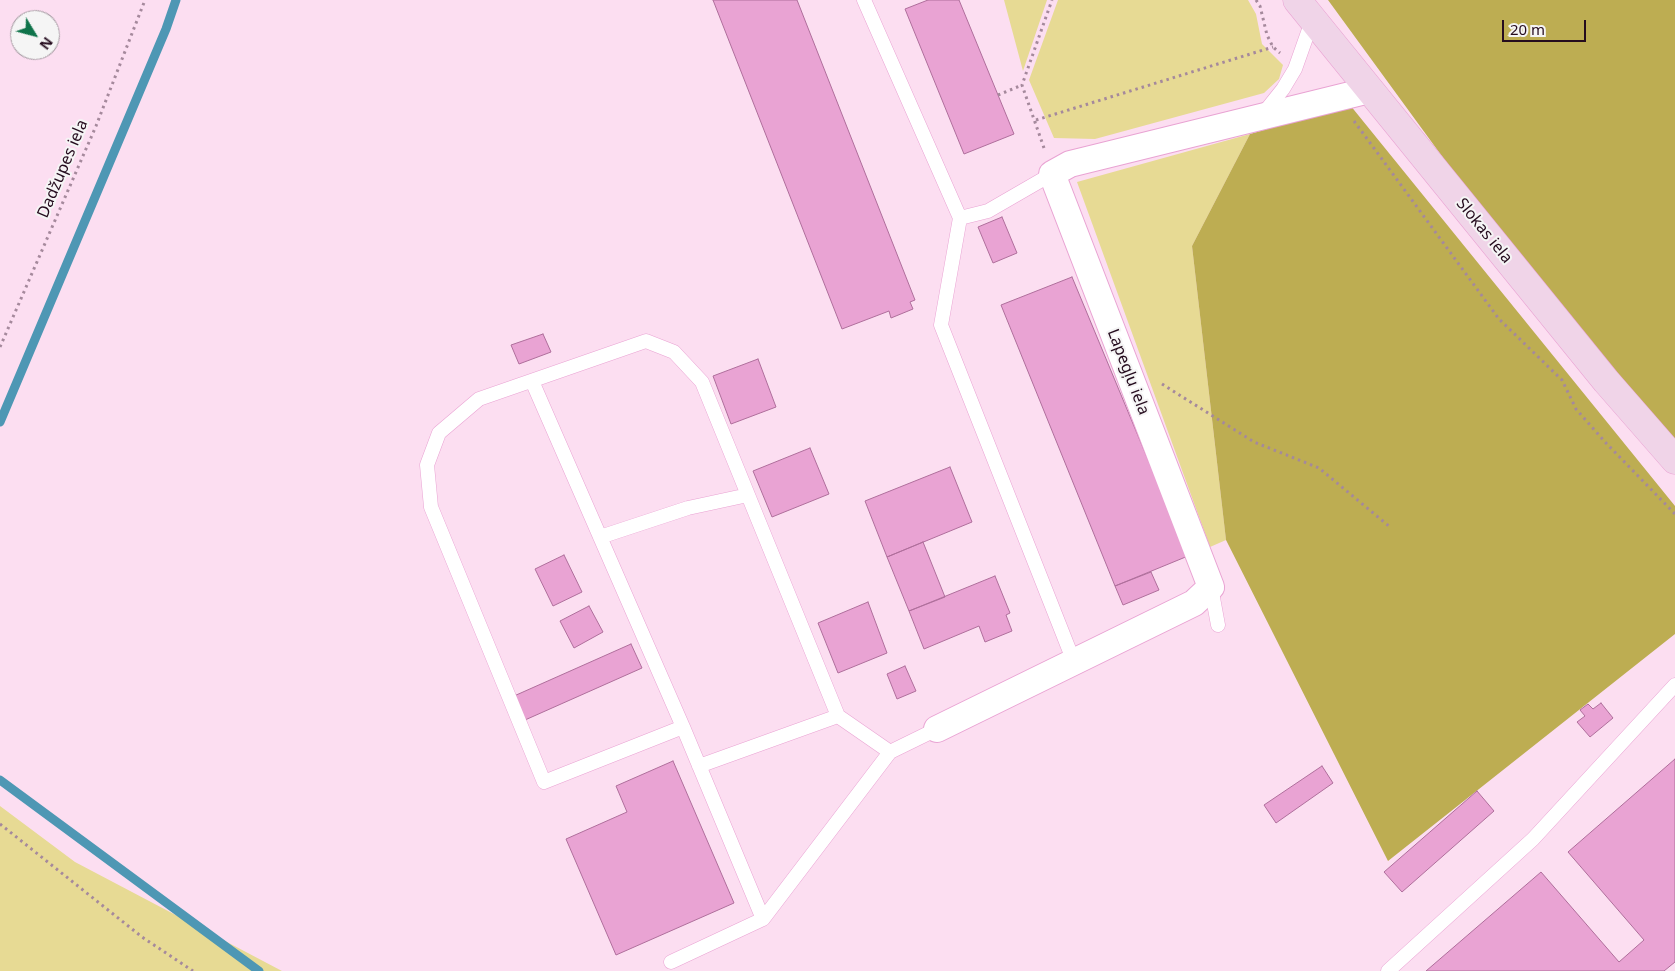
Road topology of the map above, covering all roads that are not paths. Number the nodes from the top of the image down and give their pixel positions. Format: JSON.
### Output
{"nodes":[{"id":1,"x":864,"y":0,"type":"edge"},
{"id":2,"x":1305,"y":10,"type":"edge"},
{"id":3,"x":1370,"y":90,"type":"junction"},
{"id":4,"x":1260,"y":117,"type":"junction"},
{"id":5,"x":1052,"y":174,"type":"junction"},
{"id":6,"x":960,"y":218,"type":"junction"},
{"id":7,"x":532,"y":381,"type":"junction"},
{"id":8,"x":1675,"y":460,"type":"edge"},
{"id":9,"x":748,"y":496,"type":"junction"},
{"id":10,"x":600,"y":538,"type":"junction"},
{"id":11,"x":1211,"y":587,"type":"junction"},
{"id":12,"x":1218,"y":625,"type":"dead end"},
{"id":13,"x":1074,"y":662,"type":"junction"},
{"id":14,"x":1675,"y":685,"type":"edge"},
{"id":15,"x":838,"y":716,"type":"junction"},
{"id":16,"x":683,"y":728,"type":"junction"},
{"id":17,"x":936,"y":729,"type":"joint"},
{"id":18,"x":890,"y":752,"type":"junction"},
{"id":19,"x":699,"y":766,"type":"junction"},
{"id":20,"x":763,"y":919,"type":"junction"},
{"id":21,"x":671,"y":962,"type":"dead end"},
{"id":22,"x":1388,"y":971,"type":"edge"}],
"edges":[{"from":1,"to":6,"type":"lane"},
{"from":2,"to":3,"type":"main road","name":"Slokas iela"},
{"from":2,"to":4,"type":"lane"},
{"from":3,"to":4,"type":"street"},
{"from":3,"to":8,"type":"main road","name":"Slokas iela"},
{"from":4,"to":5,"type":"street"},
{"from":5,"to":6,"type":"lane"},
{"from":5,"to":11,"type":"street","name":"Lapegļu iela"},
{"from":6,"to":13,"type":"lane"},
{"from":7,"to":9,"type":"lane"},
{"from":7,"to":10,"type":"lane"},
{"from":7,"to":16,"type":"lane"},
{"from":9,"to":10,"type":"lane"},
{"from":9,"to":15,"type":"lane"},
{"from":10,"to":16,"type":"lane"},
{"from":11,"to":12,"type":"lane"},
{"from":11,"to":13,"type":"street"},
{"from":13,"to":17,"type":"street"},
{"from":14,"to":22,"type":"lane"},
{"from":15,"to":18,"type":"lane"},
{"from":15,"to":19,"type":"lane"},
{"from":16,"to":19,"type":"lane"},
{"from":17,"to":18,"type":"lane"},
{"from":18,"to":20,"type":"lane"},
{"from":19,"to":20,"type":"lane"},
{"from":20,"to":21,"type":"lane"}]}
